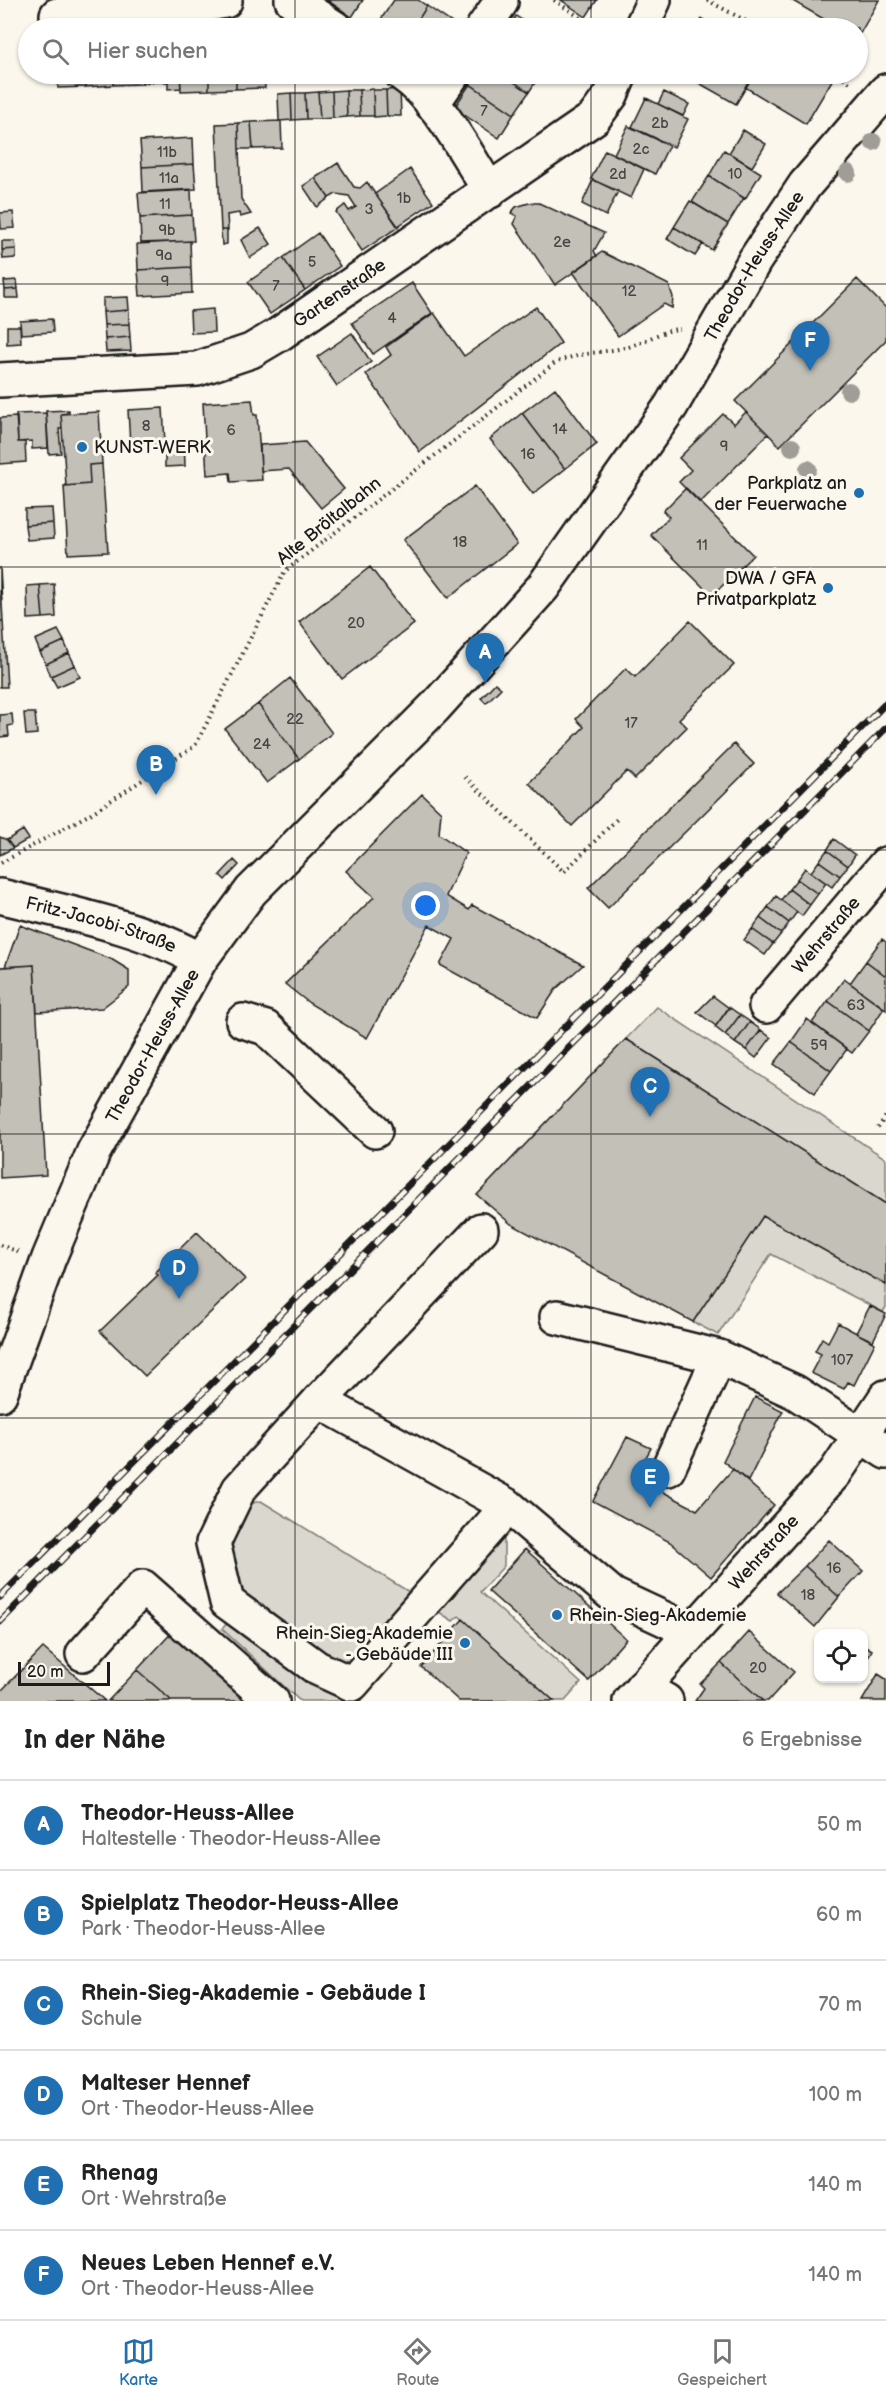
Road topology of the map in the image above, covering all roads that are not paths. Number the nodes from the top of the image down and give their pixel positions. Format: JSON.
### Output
{"nodes":[{"id":1,"x":225,"y":0,"type":"edge"},
{"id":2,"x":254,"y":0,"type":"edge"},
{"id":3,"x":292,"y":0,"type":"edge"},
{"id":4,"x":654,"y":0,"type":"edge"},
{"id":5,"x":57,"y":15,"type":"dead end"},
{"id":6,"x":320,"y":18,"type":"edge"},
{"id":7,"x":646,"y":18,"type":"edge"},
{"id":8,"x":417,"y":84,"type":"edge"},
{"id":9,"x":446,"y":84,"type":"edge"},
{"id":10,"x":616,"y":84,"type":"edge"},
{"id":11,"x":886,"y":92,"type":"edge"},
{"id":12,"x":432,"y":104,"type":"junction"},
{"id":13,"x":490,"y":191,"type":"junction"},
{"id":14,"x":0,"y":380,"type":"edge"},
{"id":15,"x":886,"y":864,"type":"edge"},
{"id":16,"x":0,"y":896,"type":"edge"},
{"id":17,"x":200,"y":960,"type":"junction"},
{"id":18,"x":766,"y":1006,"type":"dead end"},
{"id":19,"x":243,"y":1021,"type":"dead end"},
{"id":20,"x":375,"y":1131,"type":"dead end"},
{"id":21,"x":481,"y":1230,"type":"dead end"},
{"id":22,"x":557,"y":1317,"type":"dead end"},
{"id":23,"x":719,"y":1357,"type":"junction"},
{"id":24,"x":0,"y":1394,"type":"edge"},
{"id":25,"x":886,"y":1397,"type":"edge"},
{"id":26,"x":318,"y":1401,"type":"junction"},
{"id":27,"x":874,"y":1444,"type":"edge"},
{"id":28,"x":668,"y":1469,"type":"dead end"},
{"id":29,"x":508,"y":1506,"type":"junction"},
{"id":30,"x":686,"y":1636,"type":"junction"},
{"id":31,"x":83,"y":1654,"type":"dead end"},
{"id":32,"x":646,"y":1696,"type":"edge"},
{"id":33,"x":272,"y":1701,"type":"edge"}],
"edges":[{"from":1,"to":2,"type":"street"},
{"from":1,"to":5,"type":"street"},
{"from":3,"to":6,"type":"street"},
{"from":4,"to":7,"type":"street"},
{"from":8,"to":12,"type":"street"},
{"from":9,"to":12,"type":"street"},
{"from":10,"to":13,"type":"street","name":"Gartenstraße"},
{"from":11,"to":17,"type":"street","name":"Theodor-Heuss-Allee"},
{"from":12,"to":13,"type":"street"},
{"from":13,"to":14,"type":"street","name":"Gartenstraße"},
{"from":15,"to":18,"type":"street","name":"Wehrstraße"},
{"from":16,"to":17,"type":"street","name":"Fritz-Jacobi-Straße"},
{"from":17,"to":24,"type":"street","name":"Theodor-Heuss-Allee"},
{"from":19,"to":20,"type":"street"},
{"from":21,"to":26,"type":"street"},
{"from":22,"to":23,"type":"street"},
{"from":23,"to":27,"type":"street"},
{"from":23,"to":28,"type":"street"},
{"from":25,"to":27,"type":"street","name":"Wehrstraße"},
{"from":26,"to":29,"type":"street"},
{"from":26,"to":29,"type":"street"},
{"from":27,"to":30,"type":"street","name":"Wehrstraße"},
{"from":29,"to":30,"type":"street"},
{"from":30,"to":32,"type":"street","name":"Wehrstraße"},
{"from":31,"to":33,"type":"street"}]}
